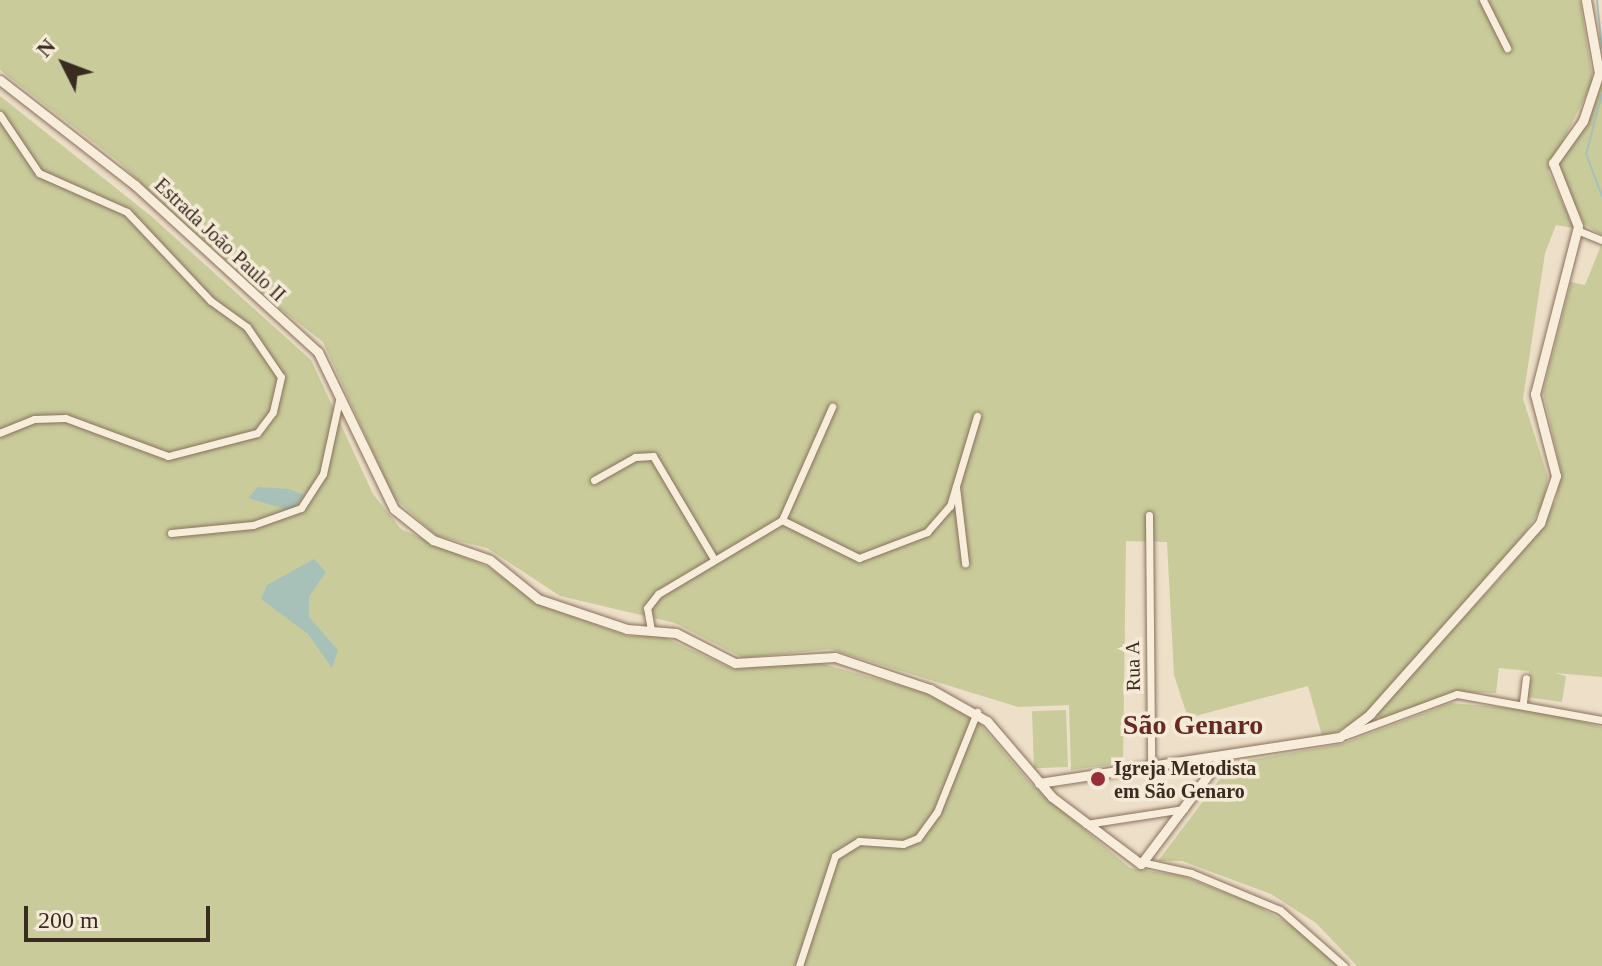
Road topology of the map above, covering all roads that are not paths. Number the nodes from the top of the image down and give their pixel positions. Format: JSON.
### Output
{"nodes":[{"id":1,"x":1483,"y":0,"type":"edge"},
{"id":2,"x":1586,"y":0,"type":"edge"},
{"id":3,"x":1507,"y":48,"type":"dead end"},
{"id":4,"x":0,"y":80,"type":"edge"},
{"id":5,"x":0,"y":115,"type":"edge"},
{"id":6,"x":1577,"y":230,"type":"junction"},
{"id":7,"x":1602,"y":240,"type":"edge"},
{"id":8,"x":340,"y":396,"type":"junction"},
{"id":9,"x":832,"y":407,"type":"dead end"},
{"id":10,"x":977,"y":416,"type":"dead end"},
{"id":11,"x":0,"y":433,"type":"edge"},
{"id":12,"x":594,"y":480,"type":"dead end"},
{"id":13,"x":956,"y":487,"type":"junction"},
{"id":14,"x":1149,"y":515,"type":"dead end"},
{"id":15,"x":782,"y":520,"type":"junction"},
{"id":16,"x":171,"y":533,"type":"dead end"},
{"id":17,"x":714,"y":559,"type":"junction"},
{"id":18,"x":965,"y":563,"type":"dead end"},
{"id":19,"x":651,"y":630,"type":"junction"},
{"id":20,"x":1526,"y":678,"type":"dead end"},
{"id":21,"x":1523,"y":702,"type":"junction"},
{"id":22,"x":977,"y":712,"type":"junction"},
{"id":23,"x":1602,"y":720,"type":"edge"},
{"id":24,"x":1340,"y":737,"type":"junction"},
{"id":25,"x":1220,"y":759,"type":"junction"},
{"id":26,"x":1151,"y":767,"type":"junction"},
{"id":27,"x":1039,"y":783,"type":"junction"},
{"id":28,"x":1187,"y":808,"type":"junction"},
{"id":29,"x":1083,"y":824,"type":"junction"},
{"id":30,"x":1146,"y":863,"type":"junction"},
{"id":31,"x":799,"y":966,"type":"edge"},
{"id":32,"x":1344,"y":966,"type":"edge"}],
"edges":[{"from":1,"to":3,"type":"street"},
{"from":2,"to":6,"type":"street"},
{"from":4,"to":8,"type":"street","name":"Estrada João Paulo II"},
{"from":5,"to":11,"type":"street"},
{"from":6,"to":7,"type":"street"},
{"from":6,"to":24,"type":"street"},
{"from":8,"to":16,"type":"street"},
{"from":8,"to":19,"type":"street","name":"Estrada João Paulo II"},
{"from":9,"to":15,"type":"street"},
{"from":10,"to":13,"type":"street"},
{"from":12,"to":17,"type":"street"},
{"from":13,"to":15,"type":"street"},
{"from":13,"to":18,"type":"street"},
{"from":14,"to":26,"type":"street","name":"Rua A"},
{"from":15,"to":17,"type":"street"},
{"from":17,"to":19,"type":"street"},
{"from":19,"to":22,"type":"street","name":"Estrada João Paulo II"},
{"from":20,"to":21,"type":"street"},
{"from":21,"to":23,"type":"street"},
{"from":21,"to":24,"type":"street"},
{"from":22,"to":27,"type":"street","name":"Estrada João Paulo II"},
{"from":22,"to":31,"type":"street"},
{"from":24,"to":25,"type":"street"},
{"from":25,"to":26,"type":"street"},
{"from":25,"to":28,"type":"street"},
{"from":26,"to":27,"type":"street"},
{"from":27,"to":29,"type":"street","name":"Estrada João Paulo II"},
{"from":28,"to":29,"type":"street"},
{"from":28,"to":30,"type":"street"},
{"from":29,"to":30,"type":"street","name":"Estrada João Paulo II"},
{"from":30,"to":32,"type":"street","name":"Estrada João Paulo II"}]}
